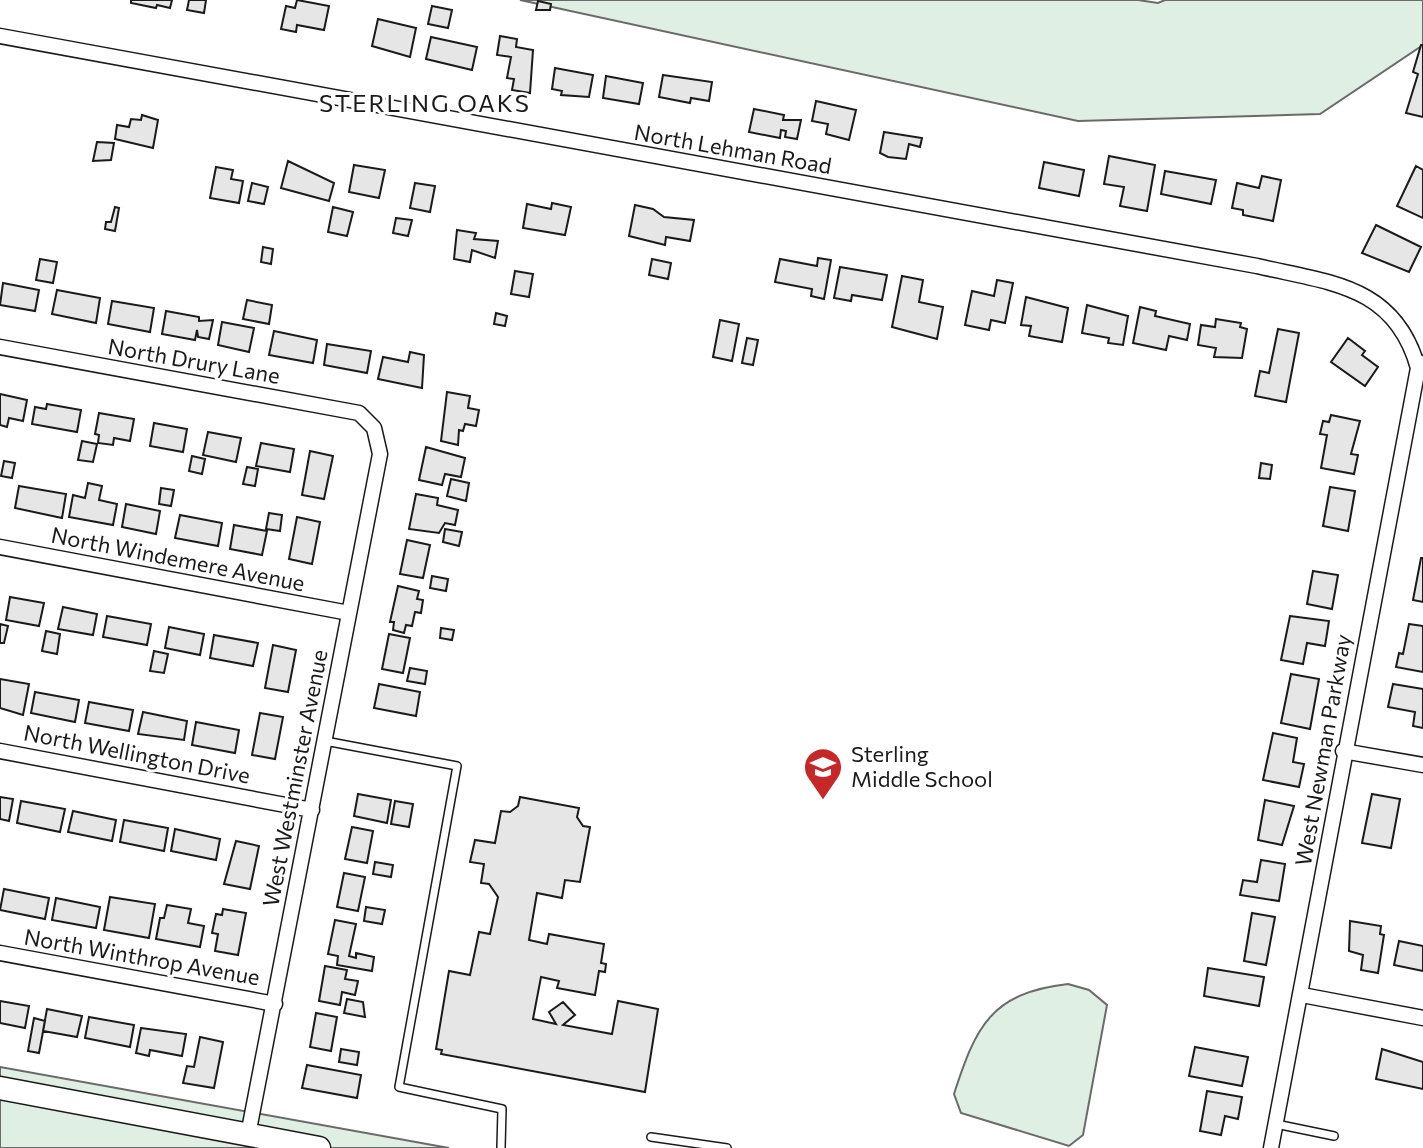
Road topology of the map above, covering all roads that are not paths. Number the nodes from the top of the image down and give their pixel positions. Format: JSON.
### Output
{"nodes":[{"id":1,"x":0,"y":36,"type":"edge"},
{"id":2,"x":0,"y":347,"type":"edge"},
{"id":3,"x":1420,"y":365,"type":"edge"},
{"id":4,"x":374,"y":428,"type":"joint"},
{"id":5,"x":0,"y":547,"type":"edge"},
{"id":6,"x":349,"y":613,"type":"junction"},
{"id":7,"x":325,"y":741,"type":"junction"},
{"id":8,"x":0,"y":751,"type":"edge"},
{"id":9,"x":1343,"y":751,"type":"junction"},
{"id":10,"x":1423,"y":765,"type":"edge"},
{"id":11,"x":312,"y":810,"type":"junction"},
{"id":12,"x":0,"y":953,"type":"edge"},
{"id":13,"x":1302,"y":995,"type":"junction"},
{"id":14,"x":275,"y":1004,"type":"junction"},
{"id":15,"x":1423,"y":1018,"type":"edge"},
{"id":16,"x":0,"y":1088,"type":"edge"},
{"id":17,"x":1276,"y":1124,"type":"junction"},
{"id":18,"x":248,"y":1135,"type":"junction"},
{"id":19,"x":1334,"y":1136,"type":"dead end"},
{"id":20,"x":651,"y":1137,"type":"dead end"},
{"id":21,"x":319,"y":1148,"type":"edge"},
{"id":22,"x":501,"y":1148,"type":"edge"},
{"id":23,"x":727,"y":1148,"type":"edge"},
{"id":24,"x":1271,"y":1148,"type":"edge"}],
"edges":[{"from":1,"to":3,"type":"street","name":"North Lehman Road"},
{"from":2,"to":4,"type":"street","name":"North Drury Lane"},
{"from":3,"to":9,"type":"street","name":"West Newman Parkway"},
{"from":4,"to":6,"type":"street","name":"West Westminster Avenue"},
{"from":5,"to":6,"type":"street","name":"North Windemere Avenue"},
{"from":6,"to":7,"type":"street","name":"West Westminster Avenue"},
{"from":7,"to":11,"type":"street","name":"West Westminster Avenue"},
{"from":7,"to":22,"type":"lane"},
{"from":8,"to":11,"type":"street","name":"North Wellington Drive"},
{"from":9,"to":10,"type":"street"},
{"from":9,"to":13,"type":"street","name":"West Newman Parkway"},
{"from":11,"to":14,"type":"street","name":"West Westminster Avenue"},
{"from":12,"to":14,"type":"street","name":"North Winthrop Avenue"},
{"from":13,"to":15,"type":"street"},
{"from":13,"to":17,"type":"street","name":"West Newman Parkway"},
{"from":14,"to":18,"type":"street","name":"West Westminster Avenue"},
{"from":16,"to":18,"type":"main road"},
{"from":17,"to":19,"type":"lane"},
{"from":17,"to":24,"type":"street","name":"West Newman Parkway"},
{"from":18,"to":21,"type":"main road"},
{"from":20,"to":23,"type":"lane"}]}
